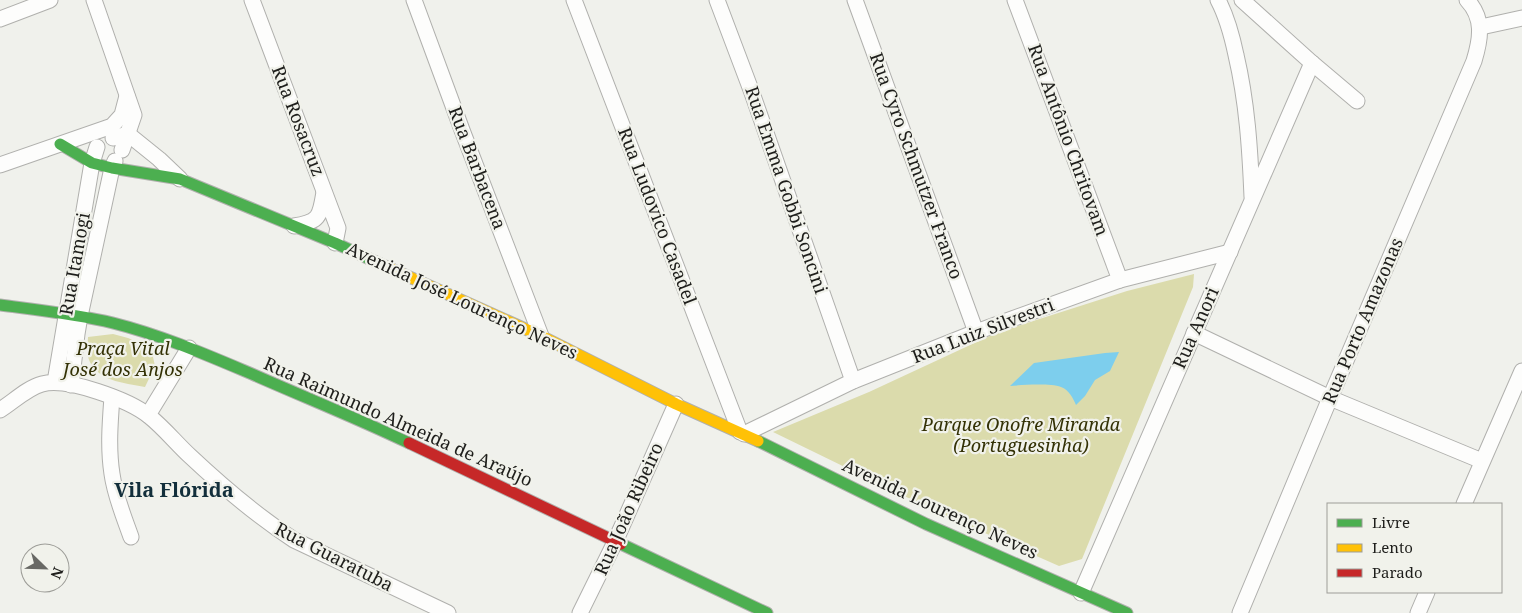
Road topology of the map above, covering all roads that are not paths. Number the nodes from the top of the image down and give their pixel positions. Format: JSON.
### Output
{"nodes":[{"id":1,"x":50,"y":0,"type":"edge"},
{"id":2,"x":94,"y":0,"type":"edge"},
{"id":3,"x":252,"y":0,"type":"edge"},
{"id":4,"x":414,"y":0,"type":"edge"},
{"id":5,"x":574,"y":0,"type":"edge"},
{"id":6,"x":717,"y":0,"type":"edge"},
{"id":7,"x":855,"y":0,"type":"edge"},
{"id":8,"x":1015,"y":0,"type":"edge"},
{"id":9,"x":1218,"y":0,"type":"edge"},
{"id":10,"x":1242,"y":0,"type":"edge"},
{"id":11,"x":1467,"y":0,"type":"edge"},
{"id":12,"x":1522,"y":18,"type":"edge"},
{"id":13,"x":0,"y":19,"type":"edge"},
{"id":14,"x":1481,"y":27,"type":"junction"},
{"id":15,"x":1312,"y":63,"type":"junction"},
{"id":16,"x":127,"y":95,"type":"junction"},
{"id":17,"x":1358,"y":102,"type":"dead end"},
{"id":18,"x":60,"y":144,"type":"junction"},
{"id":19,"x":98,"y":147,"type":"junction"},
{"id":20,"x":118,"y":150,"type":"junction"},
{"id":21,"x":92,"y":163,"type":"junction"},
{"id":22,"x":0,"y":165,"type":"edge"},
{"id":23,"x":180,"y":179,"type":"junction"},
{"id":24,"x":324,"y":192,"type":"junction"},
{"id":25,"x":1252,"y":200,"type":"junction"},
{"id":26,"x":294,"y":226,"type":"junction"},
{"id":27,"x":335,"y":244,"type":"junction"},
{"id":28,"x":1230,"y":252,"type":"junction"},
{"id":29,"x":1120,"y":280,"type":"junction"},
{"id":30,"x":0,"y":305,"type":"edge"},
{"id":31,"x":73,"y":315,"type":"junction"},
{"id":32,"x":976,"y":332,"type":"junction"},
{"id":33,"x":1194,"y":333,"type":"junction"},
{"id":34,"x":541,"y":336,"type":"junction"},
{"id":35,"x":189,"y":348,"type":"junction"},
{"id":36,"x":1522,"y":371,"type":"edge"},
{"id":37,"x":853,"y":381,"type":"junction"},
{"id":38,"x":54,"y":382,"type":"junction"},
{"id":39,"x":71,"y":385,"type":"junction"},
{"id":40,"x":112,"y":397,"type":"junction"},
{"id":41,"x":1330,"y":398,"type":"junction"},
{"id":42,"x":676,"y":404,"type":"junction"},
{"id":43,"x":0,"y":410,"type":"edge"},
{"id":44,"x":148,"y":415,"type":"junction"},
{"id":45,"x":742,"y":433,"type":"junction"},
{"id":46,"x":1482,"y":461,"type":"junction"},
{"id":47,"x":1464,"y":503,"type":"edge"},
{"id":48,"x":131,"y":537,"type":"dead end"},
{"id":49,"x":615,"y":542,"type":"junction"},
{"id":50,"x":1081,"y":593,"type":"junction"},
{"id":51,"x":1427,"y":593,"type":"edge"},
{"id":52,"x":448,"y":613,"type":"edge"},
{"id":53,"x":580,"y":613,"type":"edge"},
{"id":54,"x":767,"y":613,"type":"edge"},
{"id":55,"x":1126,"y":613,"type":"edge"},
{"id":56,"x":1240,"y":613,"type":"edge"},
{"id":57,"x":1418,"y":613,"type":"edge"}],
"edges":[{"from":1,"to":13,"type":"street"},
{"from":2,"to":16,"type":"street","name":"Rua Itamogi"},
{"from":3,"to":24,"type":"street","name":"Rua Rosacruz"},
{"from":4,"to":34,"type":"street","name":"Rua Barbacena"},
{"from":5,"to":45,"type":"street","name":"Rua Ludovico Casadel"},
{"from":6,"to":37,"type":"street","name":"Rua Emma Gobbi Soncini"},
{"from":7,"to":32,"type":"street","name":"Rua Cyro Schmutzer Franco"},
{"from":8,"to":29,"type":"street","name":"Rua Antônio Chritovam"},
{"from":9,"to":25,"type":"street"},
{"from":10,"to":15,"type":"street"},
{"from":11,"to":14,"type":"street"},
{"from":12,"to":14,"type":"street"},
{"from":14,"to":41,"type":"street","name":"Rua Porto Amazonas"},
{"from":15,"to":17,"type":"street"},
{"from":15,"to":25,"type":"street","name":"Rua Anori"},
{"from":16,"to":18,"type":"street"},
{"from":16,"to":20,"type":"street","name":"Rua Itamogi"},
{"from":18,"to":21,"type":"street","name":"Avenida José Lourenço Neves"},
{"from":18,"to":22,"type":"street"},
{"from":19,"to":20,"type":"street"},
{"from":19,"to":20,"type":"street"},
{"from":19,"to":21,"type":"street","name":"Rua Itamogi"},
{"from":20,"to":21,"type":"street","name":"Avenida José Lourenço Neves"},
{"from":20,"to":23,"type":"street","name":"Avenida José Lourenço Neves"},
{"from":20,"to":23,"type":"street","name":"Avenida José Lourenço Neves"},
{"from":20,"to":31,"type":"street","name":"Rua Itamogi"},
{"from":21,"to":31,"type":"street","name":"Rua Itamogi"},
{"from":23,"to":26,"type":"street","name":"Avenida José Lourenço Neves"},
{"from":24,"to":26,"type":"street"},
{"from":24,"to":27,"type":"street","name":"Rua Rosacruz"},
{"from":25,"to":28,"type":"street","name":"Rua Anori"},
{"from":26,"to":27,"type":"street","name":"Avenida José Lourenço Neves"},
{"from":27,"to":34,"type":"street","name":"Avenida José Lourenço Neves"},
{"from":28,"to":29,"type":"street","name":"Rua Luiz Silvestri"},
{"from":28,"to":33,"type":"street","name":"Rua Anori"},
{"from":29,"to":32,"type":"street","name":"Rua Luiz Silvestri"},
{"from":30,"to":31,"type":"street","name":"Rua Raimundo Almeida de Araújo"},
{"from":31,"to":35,"type":"street","name":"Rua Raimundo Almeida de Araújo"},
{"from":31,"to":38,"type":"street","name":"Rua Itamogi"},
{"from":31,"to":39,"type":"street","name":"Rua Itamogi"},
{"from":32,"to":37,"type":"street","name":"Rua Luiz Silvestri"},
{"from":33,"to":41,"type":"street"},
{"from":33,"to":50,"type":"street","name":"Rua Anori"},
{"from":34,"to":42,"type":"street","name":"Avenida José Lourenço Neves"},
{"from":35,"to":44,"type":"street"},
{"from":35,"to":49,"type":"street","name":"Rua Raimundo Almeida de Araújo"},
{"from":36,"to":46,"type":"street"},
{"from":37,"to":45,"type":"street","name":"Rua Luiz Silvestri"},
{"from":38,"to":39,"type":"street","name":"Rua Guaratuba"},
{"from":38,"to":43,"type":"street","name":"Rua Guaratuba"},
{"from":39,"to":40,"type":"street","name":"Rua Guaratuba"},
{"from":40,"to":44,"type":"street","name":"Rua Guaratuba"},
{"from":40,"to":48,"type":"street"},
{"from":41,"to":46,"type":"street"},
{"from":41,"to":56,"type":"street","name":"Rua Porto Amazonas"},
{"from":42,"to":45,"type":"street","name":"Avenida José Lourenço Neves"},
{"from":42,"to":49,"type":"street","name":"Rua João Ribeiro"},
{"from":44,"to":52,"type":"street","name":"Rua Guaratuba"},
{"from":45,"to":50,"type":"street","name":"Avenida Lourenço Neves"},
{"from":46,"to":47,"type":"street"},
{"from":49,"to":53,"type":"street","name":"Rua João Ribeiro"},
{"from":49,"to":54,"type":"street","name":"Rua Raimundo Almeida de Araújo"},
{"from":50,"to":55,"type":"street","name":"Avenida Lourenço Neves"},
{"from":51,"to":57,"type":"street"}]}
